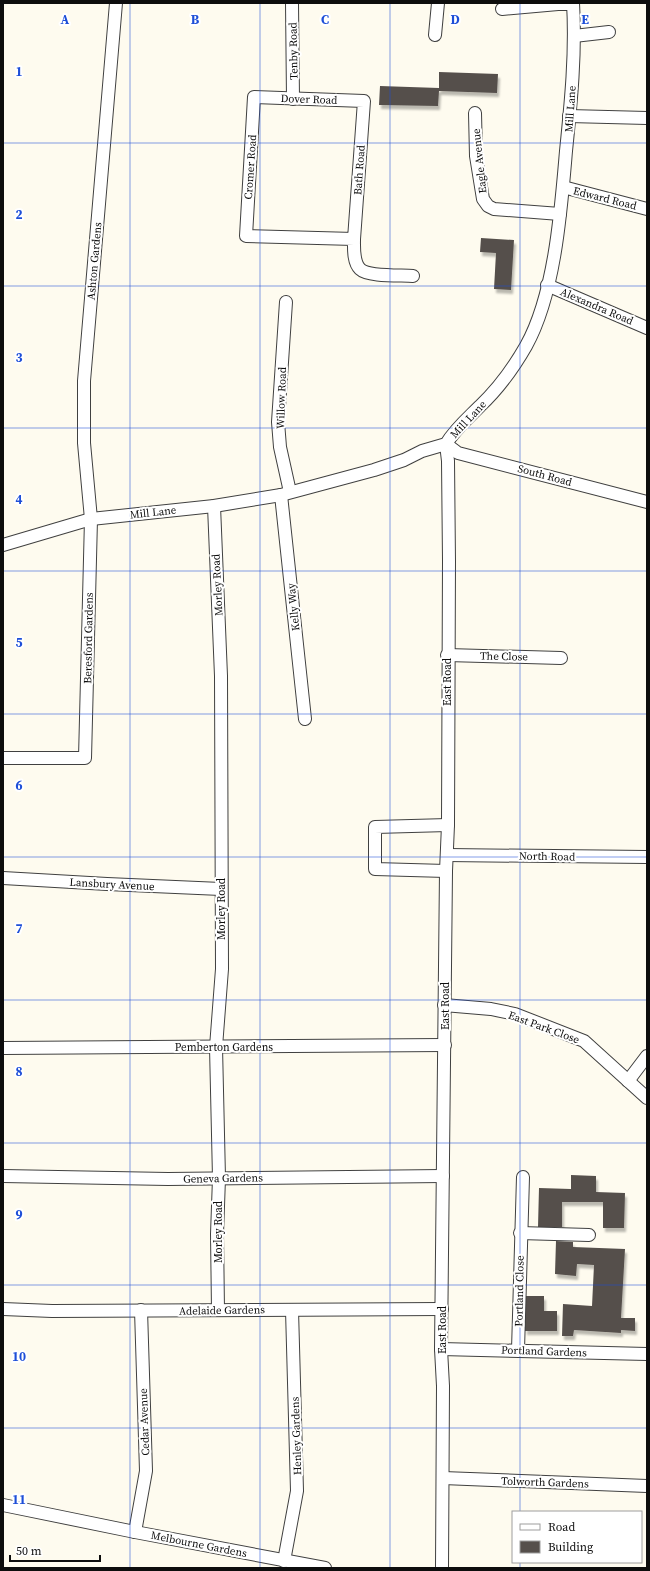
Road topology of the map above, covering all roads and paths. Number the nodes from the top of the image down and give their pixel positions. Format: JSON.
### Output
{"nodes":[{"id":1,"x":116,"y":3,"type":"edge"},
{"id":2,"x":292,"y":3,"type":"edge"},
{"id":3,"x":438,"y":3,"type":"edge"},
{"id":4,"x":573,"y":4,"type":"edge"},
{"id":5,"x":502,"y":9,"type":"dead end"},
{"id":6,"x":609,"y":32,"type":"dead end"},
{"id":7,"x":436,"y":35,"type":"dead end"},
{"id":8,"x":574,"y":36,"type":"junction"},
{"id":9,"x":585,"y":64,"type":"dead end"},
{"id":10,"x":572,"y":65,"type":"junction"},
{"id":11,"x":254,"y":97,"type":"joint"},
{"id":12,"x":293,"y":99,"type":"junction"},
{"id":13,"x":364,"y":102,"type":"joint"},
{"id":14,"x":475,"y":113,"type":"dead end"},
{"id":15,"x":570,"y":116,"type":"junction"},
{"id":16,"x":647,"y":118,"type":"edge"},
{"id":17,"x":563,"y":187,"type":"junction"},
{"id":18,"x":647,"y":209,"type":"edge"},
{"id":19,"x":560,"y":214,"type":"junction"},
{"id":20,"x":354,"y":238,"type":"junction"},
{"id":21,"x":413,"y":276,"type":"dead end"},
{"id":22,"x":548,"y":285,"type":"junction"},
{"id":23,"x":286,"y":302,"type":"dead end"},
{"id":24,"x":647,"y":328,"type":"edge"},
{"id":25,"x":446,"y":444,"type":"junction"},
{"id":26,"x":285,"y":493,"type":"junction"},
{"id":27,"x":647,"y":502,"type":"edge"},
{"id":28,"x":214,"y":506,"type":"junction"},
{"id":29,"x":91,"y":519,"type":"junction"},
{"id":30,"x":3,"y":546,"type":"edge"},
{"id":31,"x":448,"y":655,"type":"junction"},
{"id":32,"x":561,"y":658,"type":"dead end"},
{"id":33,"x":305,"y":718,"type":"dead end"},
{"id":34,"x":3,"y":758,"type":"edge"},
{"id":35,"x":448,"y":826,"type":"junction"},
{"id":36,"x":447,"y":855,"type":"junction"},
{"id":37,"x":647,"y":857,"type":"edge"},
{"id":38,"x":446,"y":871,"type":"junction"},
{"id":39,"x":3,"y":878,"type":"edge"},
{"id":40,"x":221,"y":888,"type":"junction"},
{"id":41,"x":444,"y":1004,"type":"junction"},
{"id":42,"x":445,"y":1045,"type":"junction"},
{"id":43,"x":216,"y":1046,"type":"junction"},
{"id":44,"x":3,"y":1048,"type":"edge"},
{"id":45,"x":647,"y":1056,"type":"edge"},
{"id":46,"x":628,"y":1081,"type":"junction"},
{"id":47,"x":647,"y":1098,"type":"edge"},
{"id":48,"x":3,"y":1176,"type":"edge"},
{"id":49,"x":443,"y":1176,"type":"junction"},
{"id":50,"x":523,"y":1177,"type":"dead end"},
{"id":51,"x":219,"y":1178,"type":"junction"},
{"id":52,"x":520,"y":1233,"type":"junction"},
{"id":53,"x":589,"y":1235,"type":"dead end"},
{"id":54,"x":3,"y":1309,"type":"edge"},
{"id":55,"x":442,"y":1309,"type":"junction"},
{"id":56,"x":141,"y":1310,"type":"junction"},
{"id":57,"x":218,"y":1310,"type":"junction"},
{"id":58,"x":292,"y":1310,"type":"junction"},
{"id":59,"x":441,"y":1348,"type":"junction"},
{"id":60,"x":518,"y":1350,"type":"junction"},
{"id":61,"x":647,"y":1354,"type":"edge"},
{"id":62,"x":443,"y":1478,"type":"junction"},
{"id":63,"x":647,"y":1486,"type":"edge"},
{"id":64,"x":3,"y":1505,"type":"edge"},
{"id":65,"x":135,"y":1532,"type":"junction"},
{"id":66,"x":284,"y":1561,"type":"junction"},
{"id":67,"x":325,"y":1568,"type":"edge"},
{"id":68,"x":442,"y":1568,"type":"edge"}],
"edges":[{"from":1,"to":29,"type":"street","name":"Ashton Gardens"},
{"from":2,"to":12,"type":"street","name":"Tenby Road"},
{"from":3,"to":7,"type":"street"},
{"from":4,"to":5,"type":"street"},
{"from":4,"to":8,"type":"street","name":"Mill Lane"},
{"from":6,"to":8,"type":"street"},
{"from":8,"to":10,"type":"street","name":"Mill Lane"},
{"from":9,"to":10,"type":"street"},
{"from":10,"to":15,"type":"street","name":"Mill Lane"},
{"from":11,"to":12,"type":"street","name":"Dover Road"},
{"from":11,"to":20,"type":"street","name":"Cromer Road"},
{"from":12,"to":13,"type":"street","name":"Dover Road"},
{"from":13,"to":20,"type":"street","name":"Bath Road"},
{"from":14,"to":19,"type":"street","name":"Eagle Avenue"},
{"from":15,"to":16,"type":"street"},
{"from":15,"to":17,"type":"street","name":"Mill Lane"},
{"from":17,"to":18,"type":"street","name":"Edward Road"},
{"from":17,"to":19,"type":"street","name":"Mill Lane"},
{"from":19,"to":22,"type":"street","name":"Mill Lane"},
{"from":20,"to":21,"type":"street","name":"Bath Road"},
{"from":22,"to":24,"type":"street","name":"Alexandra Road"},
{"from":22,"to":25,"type":"street","name":"Mill Lane"},
{"from":23,"to":26,"type":"street","name":"Willow Road"},
{"from":25,"to":26,"type":"street","name":"Mill Lane"},
{"from":25,"to":27,"type":"street","name":"South Road"},
{"from":25,"to":31,"type":"street","name":"East Road"},
{"from":26,"to":28,"type":"street","name":"Mill Lane"},
{"from":26,"to":33,"type":"street","name":"Kelly Way"},
{"from":28,"to":29,"type":"street","name":"Mill Lane"},
{"from":28,"to":40,"type":"street","name":"Morley Road"},
{"from":29,"to":30,"type":"street","name":"Mill Lane"},
{"from":29,"to":34,"type":"street","name":"Beresford Gardens"},
{"from":31,"to":32,"type":"street","name":"The Close"},
{"from":31,"to":35,"type":"street","name":"East Road"},
{"from":35,"to":36,"type":"street","name":"East Road"},
{"from":35,"to":38,"type":"street"},
{"from":36,"to":37,"type":"street","name":"North Road"},
{"from":36,"to":38,"type":"street","name":"East Road"},
{"from":38,"to":41,"type":"street","name":"East Road"},
{"from":39,"to":40,"type":"street","name":"Lansbury Avenue"},
{"from":40,"to":43,"type":"street","name":"Morley Road"},
{"from":41,"to":42,"type":"street","name":"East Road"},
{"from":41,"to":46,"type":"street","name":"East Park Close"},
{"from":42,"to":43,"type":"street","name":"Pemberton Gardens"},
{"from":42,"to":49,"type":"street","name":"East Road"},
{"from":43,"to":44,"type":"street","name":"Pemberton Gardens"},
{"from":43,"to":51,"type":"street","name":"Morley Road"},
{"from":45,"to":46,"type":"street"},
{"from":46,"to":47,"type":"street","name":"East Park Close"},
{"from":48,"to":51,"type":"street","name":"Geneva Gardens"},
{"from":49,"to":51,"type":"street","name":"Geneva Gardens"},
{"from":49,"to":55,"type":"street","name":"East Road"},
{"from":50,"to":52,"type":"street","name":"Portland Close"},
{"from":51,"to":57,"type":"street","name":"Morley Road"},
{"from":52,"to":53,"type":"street"},
{"from":52,"to":60,"type":"street","name":"Portland Close"},
{"from":54,"to":56,"type":"street","name":"Adelaide Gardens"},
{"from":55,"to":58,"type":"street","name":"Adelaide Gardens"},
{"from":55,"to":59,"type":"street","name":"East Road"},
{"from":56,"to":57,"type":"street","name":"Adelaide Gardens"},
{"from":56,"to":65,"type":"street","name":"Cedar Avenue"},
{"from":57,"to":58,"type":"street","name":"Adelaide Gardens"},
{"from":58,"to":66,"type":"street","name":"Henley Gardens"},
{"from":59,"to":60,"type":"street","name":"Portland Gardens"},
{"from":59,"to":62,"type":"street","name":"East Road"},
{"from":60,"to":61,"type":"street","name":"Portland Gardens"},
{"from":62,"to":63,"type":"street","name":"Tolworth Gardens"},
{"from":62,"to":68,"type":"street","name":"East Road"},
{"from":64,"to":65,"type":"street","name":"Melbourne Gardens"},
{"from":65,"to":66,"type":"street","name":"Melbourne Gardens"},
{"from":66,"to":67,"type":"street","name":"Melbourne Gardens"}]}
